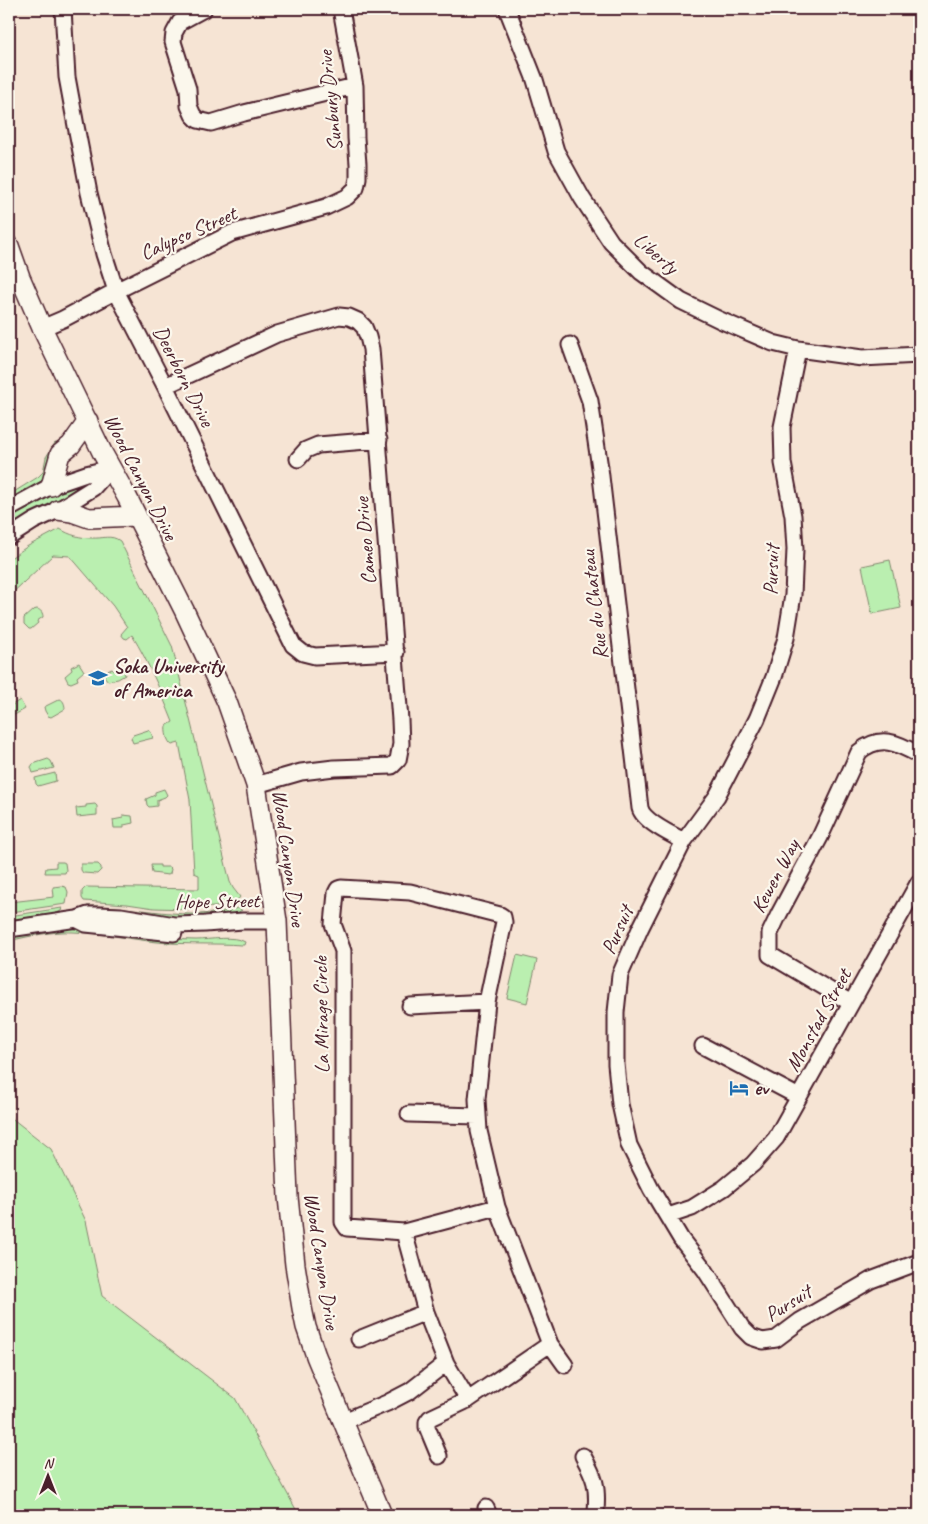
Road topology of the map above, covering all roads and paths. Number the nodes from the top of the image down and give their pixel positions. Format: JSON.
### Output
{"nodes":[{"id":1,"x":63,"y":9,"type":"edge"},
{"id":2,"x":204,"y":9,"type":"edge"},
{"id":3,"x":341,"y":9,"type":"edge"},
{"id":4,"x":507,"y":9,"type":"edge"},
{"id":5,"x":355,"y":86,"type":"junction"},
{"id":6,"x":356,"y":188,"type":"joint"},
{"id":7,"x":9,"y":246,"type":"edge"},
{"id":8,"x":116,"y":290,"type":"junction"},
{"id":9,"x":42,"y":328,"type":"junction"},
{"id":10,"x":570,"y":345,"type":"dead end"},
{"id":11,"x":798,"y":349,"type":"junction"},
{"id":12,"x":919,"y":355,"type":"edge"},
{"id":13,"x":165,"y":386,"type":"junction"},
{"id":14,"x":88,"y":421,"type":"junction"},
{"id":15,"x":379,"y":440,"type":"junction"},
{"id":16,"x":298,"y":459,"type":"dead end"},
{"id":17,"x":111,"y":468,"type":"junction"},
{"id":18,"x":50,"y":486,"type":"junction"},
{"id":19,"x":9,"y":509,"type":"edge"},
{"id":20,"x":58,"y":510,"type":"junction"},
{"id":21,"x":136,"y":516,"type":"junction"},
{"id":22,"x":9,"y":537,"type":"edge"},
{"id":23,"x":396,"y":652,"type":"junction"},
{"id":24,"x":919,"y":755,"type":"edge"},
{"id":25,"x":256,"y":785,"type":"junction"},
{"id":26,"x":684,"y":841,"type":"junction"},
{"id":27,"x":919,"y":882,"type":"edge"},
{"id":28,"x":277,"y":921,"type":"junction"},
{"id":29,"x":9,"y":929,"type":"edge"},
{"id":30,"x":487,"y":1002,"type":"junction"},
{"id":31,"x":851,"y":1003,"type":"junction"},
{"id":32,"x":410,"y":1006,"type":"dead end"},
{"id":33,"x":703,"y":1046,"type":"dead end"},
{"id":34,"x":799,"y":1098,"type":"junction"},
{"id":35,"x":408,"y":1114,"type":"dead end"},
{"id":36,"x":477,"y":1116,"type":"junction"},
{"id":37,"x":497,"y":1207,"type":"junction"},
{"id":38,"x":668,"y":1216,"type":"junction"},
{"id":39,"x":404,"y":1232,"type":"junction"},
{"id":40,"x":919,"y":1262,"type":"edge"},
{"id":41,"x":426,"y":1312,"type":"junction"},
{"id":42,"x":360,"y":1339,"type":"dead end"},
{"id":43,"x":550,"y":1344,"type":"junction"},
{"id":44,"x":446,"y":1363,"type":"junction"},
{"id":45,"x":565,"y":1365,"type":"dead end"},
{"id":46,"x":468,"y":1400,"type":"junction"},
{"id":47,"x":344,"y":1421,"type":"junction"},
{"id":48,"x":439,"y":1456,"type":"dead end"},
{"id":49,"x":583,"y":1456,"type":"dead end"},
{"id":50,"x":594,"y":1514,"type":"edge"},
{"id":51,"x":382,"y":1515,"type":"edge"}],
"edges":[{"from":1,"to":8,"type":"street","name":"Deerborn Drive"},
{"from":2,"to":5,"type":"street"},
{"from":3,"to":5,"type":"street","name":"Sunbury Drive"},
{"from":4,"to":11,"type":"street","name":"Liberty"},
{"from":5,"to":6,"type":"street","name":"Sunbury Drive"},
{"from":6,"to":8,"type":"street","name":"Calypso Street"},
{"from":7,"to":9,"type":"main road","name":"Wood Canyon Drive"},
{"from":8,"to":9,"type":"street","name":"Calypso Street"},
{"from":8,"to":13,"type":"street","name":"Deerborn Drive"},
{"from":9,"to":14,"type":"main road","name":"Wood Canyon Drive"},
{"from":10,"to":26,"type":"street","name":"Rue du Chateau"},
{"from":11,"to":12,"type":"street","name":"Liberty"},
{"from":11,"to":26,"type":"street","name":"Pursuit"},
{"from":13,"to":15,"type":"street","name":"Cameo Drive"},
{"from":13,"to":23,"type":"street","name":"Deerborn Drive"},
{"from":14,"to":17,"type":"main road","name":"Wood Canyon Drive"},
{"from":14,"to":18,"type":"main road"},
{"from":15,"to":16,"type":"street"},
{"from":15,"to":23,"type":"street","name":"Cameo Drive"},
{"from":17,"to":18,"type":"street"},
{"from":17,"to":20,"type":"street"},
{"from":17,"to":21,"type":"main road","name":"Wood Canyon Drive"},
{"from":18,"to":19,"type":"street"},
{"from":20,"to":21,"type":"main road"},
{"from":20,"to":22,"type":"street"},
{"from":21,"to":25,"type":"main road","name":"Wood Canyon Drive"},
{"from":23,"to":25,"type":"street","name":"Cameo Drive"},
{"from":24,"to":31,"type":"street","name":"Kewen Way"},
{"from":25,"to":28,"type":"main road","name":"Wood Canyon Drive"},
{"from":26,"to":38,"type":"street","name":"Pursuit"},
{"from":27,"to":31,"type":"street","name":"Monstad Street"},
{"from":28,"to":29,"type":"street","name":"Hope Street"},
{"from":28,"to":47,"type":"main road","name":"Wood Canyon Drive"},
{"from":30,"to":32,"type":"street"},
{"from":30,"to":36,"type":"street","name":"La Mirage Circle"},
{"from":30,"to":39,"type":"street","name":"La Mirage Circle"},
{"from":31,"to":34,"type":"street","name":"Monstad Street"},
{"from":33,"to":34,"type":"street"},
{"from":34,"to":38,"type":"street","name":"Monstad Street"},
{"from":35,"to":36,"type":"street"},
{"from":36,"to":37,"type":"street","name":"La Mirage Circle"},
{"from":37,"to":39,"type":"street"},
{"from":37,"to":43,"type":"street","name":"La Mirage Circle"},
{"from":38,"to":40,"type":"street","name":"Pursuit"},
{"from":39,"to":41,"type":"street"},
{"from":41,"to":42,"type":"street"},
{"from":41,"to":44,"type":"street"},
{"from":43,"to":45,"type":"street","name":"La Mirage Circle"},
{"from":43,"to":46,"type":"street"},
{"from":44,"to":46,"type":"street"},
{"from":44,"to":47,"type":"street"},
{"from":46,"to":48,"type":"street"},
{"from":47,"to":51,"type":"main road","name":"Wood Canyon Drive"},
{"from":49,"to":50,"type":"street"}]}
